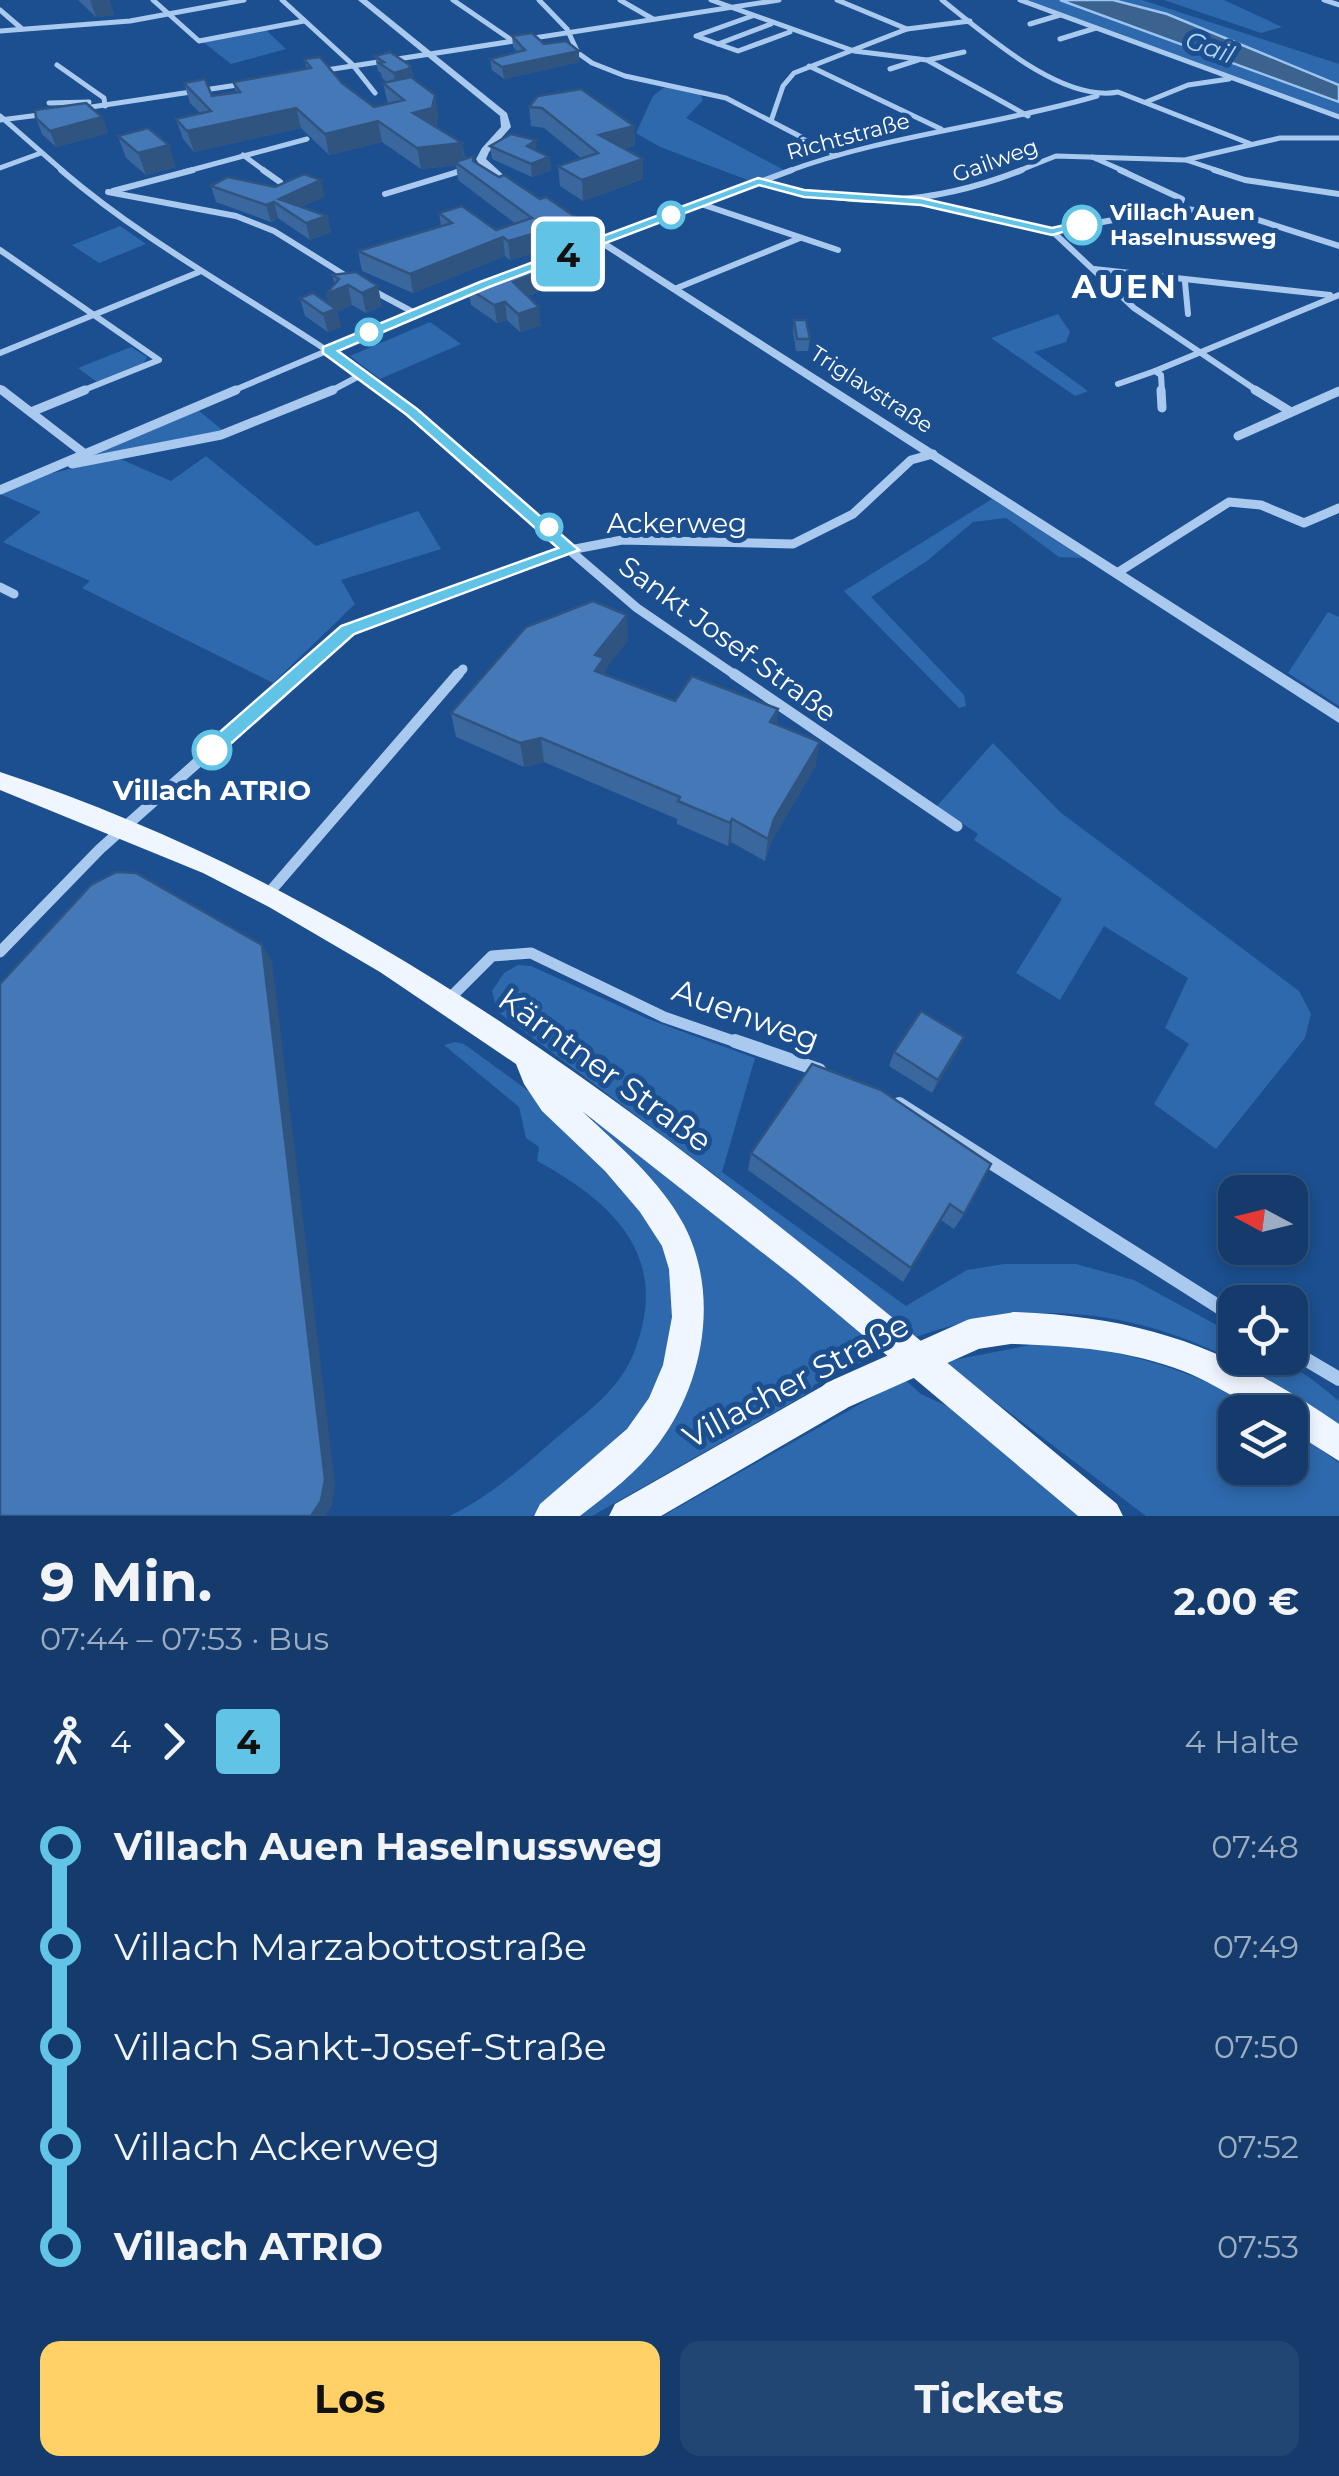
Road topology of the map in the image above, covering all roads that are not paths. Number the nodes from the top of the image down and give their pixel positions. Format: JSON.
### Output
{"nodes":[{"id":1,"x":153,"y":0,"type":"edge"},
{"id":2,"x":244,"y":0,"type":"edge"},
{"id":3,"x":282,"y":0,"type":"edge"},
{"id":4,"x":362,"y":0,"type":"edge"},
{"id":5,"x":453,"y":0,"type":"edge"},
{"id":6,"x":540,"y":0,"type":"edge"},
{"id":7,"x":620,"y":0,"type":"edge"},
{"id":8,"x":711,"y":0,"type":"edge"},
{"id":9,"x":779,"y":0,"type":"edge"},
{"id":10,"x":836,"y":0,"type":"edge"},
{"id":11,"x":942,"y":0,"type":"edge"},
{"id":12,"x":1020,"y":0,"type":"edge"},
{"id":13,"x":1324,"y":0,"type":"edge"},
{"id":14,"x":1339,"y":5,"type":"edge"},
{"id":15,"x":732,"y":8,"type":"junction"},
{"id":16,"x":0,"y":10,"type":"edge"},
{"id":17,"x":167,"y":14,"type":"junction"},
{"id":18,"x":1060,"y":15,"type":"junction"},
{"id":19,"x":752,"y":16,"type":"junction"},
{"id":20,"x":653,"y":19,"type":"junction"},
{"id":21,"x":304,"y":21,"type":"junction"},
{"id":22,"x":970,"y":21,"type":"junction"},
{"id":23,"x":771,"y":24,"type":"junction"},
{"id":24,"x":1030,"y":24,"type":"dead end"},
{"id":25,"x":21,"y":28,"type":"junction"},
{"id":26,"x":1096,"y":28,"type":"junction"},
{"id":27,"x":907,"y":29,"type":"junction"},
{"id":28,"x":0,"y":31,"type":"edge"},
{"id":29,"x":568,"y":31,"type":"junction"},
{"id":30,"x":791,"y":31,"type":"junction"},
{"id":31,"x":1060,"y":39,"type":"dead end"},
{"id":32,"x":510,"y":40,"type":"junction"},
{"id":33,"x":718,"y":44,"type":"junction"},
{"id":34,"x":854,"y":51,"type":"junction"},
{"id":35,"x":964,"y":52,"type":"dead end"},
{"id":36,"x":426,"y":54,"type":"junction"},
{"id":37,"x":924,"y":60,"type":"junction"},
{"id":38,"x":57,"y":66,"type":"dead end"},
{"id":39,"x":354,"y":66,"type":"junction"},
{"id":40,"x":809,"y":66,"type":"junction"},
{"id":41,"x":890,"y":69,"type":"dead end"},
{"id":42,"x":302,"y":74,"type":"edge"},
{"id":43,"x":1230,"y":78,"type":"junction"},
{"id":44,"x":253,"y":82,"type":"edge"},
{"id":45,"x":375,"y":94,"type":"dead end"},
{"id":46,"x":1096,"y":96,"type":"junction"},
{"id":47,"x":1146,"y":102,"type":"junction"},
{"id":48,"x":49,"y":103,"type":"dead end"},
{"id":49,"x":105,"y":103,"type":"junction"},
{"id":50,"x":1028,"y":116,"type":"junction"},
{"id":51,"x":1339,"y":117,"type":"edge"},
{"id":52,"x":1,"y":118,"type":"edge"},
{"id":53,"x":771,"y":121,"type":"junction"},
{"id":54,"x":942,"y":130,"type":"junction"},
{"id":55,"x":307,"y":138,"type":"dead end"},
{"id":56,"x":1339,"y":138,"type":"edge"},
{"id":57,"x":1252,"y":145,"type":"junction"},
{"id":58,"x":41,"y":154,"type":"junction"},
{"id":59,"x":834,"y":154,"type":"junction"},
{"id":60,"x":242,"y":155,"type":"junction"},
{"id":61,"x":1088,"y":156,"type":"junction"},
{"id":62,"x":1185,"y":160,"type":"junction"},
{"id":63,"x":482,"y":166,"type":"junction"},
{"id":64,"x":0,"y":168,"type":"edge"},
{"id":65,"x":758,"y":181,"type":"junction"},
{"id":66,"x":280,"y":182,"type":"edge"},
{"id":67,"x":513,"y":187,"type":"edge"},
{"id":68,"x":108,"y":192,"type":"junction"},
{"id":69,"x":385,"y":194,"type":"dead end"},
{"id":70,"x":1339,"y":194,"type":"edge"},
{"id":71,"x":92,"y":197,"type":"junction"},
{"id":72,"x":921,"y":201,"type":"junction"},
{"id":73,"x":700,"y":204,"type":"junction"},
{"id":74,"x":548,"y":207,"type":"edge"},
{"id":75,"x":1179,"y":208,"type":"junction"},
{"id":76,"x":1052,"y":232,"type":"junction"},
{"id":77,"x":800,"y":238,"type":"junction"},
{"id":78,"x":604,"y":240,"type":"junction"},
{"id":79,"x":1339,"y":246,"type":"edge"},
{"id":80,"x":0,"y":250,"type":"edge"},
{"id":81,"x":838,"y":250,"type":"dead end"},
{"id":82,"x":546,"y":261,"type":"edge"},
{"id":83,"x":1094,"y":270,"type":"junction"},
{"id":84,"x":199,"y":272,"type":"junction"},
{"id":85,"x":1185,"y":282,"type":"junction"},
{"id":86,"x":484,"y":284,"type":"edge"},
{"id":87,"x":678,"y":288,"type":"junction"},
{"id":88,"x":1334,"y":295,"type":"edge"},
{"id":89,"x":414,"y":312,"type":"junction"},
{"id":90,"x":91,"y":314,"type":"junction"},
{"id":91,"x":1188,"y":314,"type":"dead end"},
{"id":92,"x":328,"y":350,"type":"junction"},
{"id":93,"x":0,"y":352,"type":"edge"},
{"id":94,"x":1196,"y":354,"type":"junction"},
{"id":95,"x":1154,"y":371,"type":"junction"},
{"id":96,"x":361,"y":375,"type":"junction"},
{"id":97,"x":1118,"y":384,"type":"dead end"},
{"id":98,"x":0,"y":388,"type":"edge"},
{"id":99,"x":1338,"y":393,"type":"edge"},
{"id":100,"x":1162,"y":408,"type":"dead end"},
{"id":101,"x":1288,"y":410,"type":"junction"},
{"id":102,"x":31,"y":412,"type":"junction"},
{"id":103,"x":1238,"y":436,"type":"dead end"},
{"id":104,"x":86,"y":454,"type":"junction"},
{"id":105,"x":933,"y":454,"type":"junction"},
{"id":106,"x":61,"y":464,"type":"junction"},
{"id":107,"x":0,"y":490,"type":"edge"},
{"id":108,"x":1339,"y":508,"type":"edge"},
{"id":109,"x":570,"y":550,"type":"junction"},
{"id":110,"x":1117,"y":573,"type":"junction"},
{"id":111,"x":0,"y":586,"type":"edge"},
{"id":112,"x":14,"y":594,"type":"dead end"},
{"id":113,"x":464,"y":668,"type":"dead end"},
{"id":114,"x":1339,"y":717,"type":"edge"},
{"id":115,"x":0,"y":781,"type":"edge"},
{"id":116,"x":958,"y":826,"type":"dead end"},
{"id":117,"x":121,"y":830,"type":"junction"},
{"id":118,"x":268,"y":894,"type":"junction"},
{"id":119,"x":0,"y":952,"type":"edge"},
{"id":120,"x":446,"y":1002,"type":"junction"},
{"id":121,"x":528,"y":1059,"type":"junction"},
{"id":122,"x":840,"y":1077,"type":"edge"},
{"id":123,"x":885,"y":1097,"type":"edge"},
{"id":124,"x":1218,"y":1307,"type":"edge"},
{"id":125,"x":1308,"y":1361,"type":"edge"},
{"id":126,"x":1339,"y":1379,"type":"edge"},
{"id":127,"x":1339,"y":1444,"type":"edge"},
{"id":128,"x":552,"y":1516,"type":"edge"},
{"id":129,"x":626,"y":1516,"type":"edge"},
{"id":130,"x":1105,"y":1516,"type":"edge"}],
"edges":[{"from":1,"to":17,"type":"street"},
{"from":2,"to":17,"type":"street"},
{"from":3,"to":21,"type":"street"},
{"from":4,"to":36,"type":"street"},
{"from":5,"to":32,"type":"street"},
{"from":6,"to":29,"type":"street"},
{"from":7,"to":20,"type":"street"},
{"from":8,"to":15,"type":"street"},
{"from":9,"to":15,"type":"street"},
{"from":10,"to":27,"type":"street"},
{"from":11,"to":22,"type":"street"},
{"from":12,"to":18,"type":"street"},
{"from":13,"to":14,"type":"street"},
{"from":15,"to":19,"type":"street"},
{"from":15,"to":20,"type":"street"},
{"from":16,"to":25,"type":"street"},
{"from":17,"to":21,"type":"street"},
{"from":17,"to":25,"type":"street"},
{"from":18,"to":24,"type":"street"},
{"from":18,"to":26,"type":"street"},
{"from":19,"to":23,"type":"street"},
{"from":19,"to":33,"type":"street"},
{"from":20,"to":29,"type":"street"},
{"from":21,"to":39,"type":"street"},
{"from":22,"to":27,"type":"street"},
{"from":22,"to":46,"type":"street"},
{"from":23,"to":30,"type":"street"},
{"from":23,"to":33,"type":"street"},
{"from":25,"to":28,"type":"street"},
{"from":26,"to":31,"type":"street"},
{"from":26,"to":43,"type":"street"},
{"from":27,"to":34,"type":"street"},
{"from":29,"to":32,"type":"street"},
{"from":29,"to":53,"type":"street"},
{"from":30,"to":33,"type":"street"},
{"from":30,"to":34,"type":"street"},
{"from":32,"to":36,"type":"street"},
{"from":34,"to":37,"type":"street"},
{"from":34,"to":40,"type":"street"},
{"from":35,"to":37,"type":"street"},
{"from":36,"to":39,"type":"street"},
{"from":36,"to":63,"type":"street"},
{"from":37,"to":41,"type":"street"},
{"from":37,"to":50,"type":"street"},
{"from":38,"to":49,"type":"street"},
{"from":39,"to":42,"type":"street"},
{"from":39,"to":45,"type":"street"},
{"from":40,"to":53,"type":"street"},
{"from":40,"to":54,"type":"street"},
{"from":43,"to":47,"type":"street"},
{"from":43,"to":51,"type":"street"},
{"from":44,"to":49,"type":"street"},
{"from":46,"to":47,"type":"street"},
{"from":46,"to":50,"type":"street","name":"Richtstraße"},
{"from":47,"to":57,"type":"street"},
{"from":48,"to":49,"type":"street"},
{"from":49,"to":52,"type":"street"},
{"from":50,"to":54,"type":"street","name":"Richtstraße"},
{"from":52,"to":58,"type":"street","name":"Sankt Josef-Straße"},
{"from":53,"to":59,"type":"street"},
{"from":54,"to":59,"type":"street","name":"Richtstraße"},
{"from":55,"to":60,"type":"street"},
{"from":56,"to":57,"type":"street","name":"Gailweg"},
{"from":57,"to":62,"type":"street","name":"Gailweg"},
{"from":58,"to":64,"type":"street"},
{"from":58,"to":71,"type":"street","name":"Sankt Josef-Straße"},
{"from":59,"to":65,"type":"street","name":"Richtstraße"},
{"from":60,"to":66,"type":"street"},
{"from":60,"to":68,"type":"street"},
{"from":61,"to":62,"type":"street","name":"Gailweg"},
{"from":61,"to":72,"type":"street","name":"Gailweg"},
{"from":61,"to":75,"type":"street"},
{"from":62,"to":70,"type":"street","name":"Gailweg"},
{"from":63,"to":67,"type":"street"},
{"from":63,"to":69,"type":"street"},
{"from":65,"to":72,"type":"street","name":"Gailweg"},
{"from":65,"to":73,"type":"street","name":"Richtstraße"},
{"from":68,"to":71,"type":"street"},
{"from":68,"to":89,"type":"street"},
{"from":71,"to":84,"type":"street","name":"Sankt Josef-Straße"},
{"from":72,"to":76,"type":"street"},
{"from":73,"to":77,"type":"street"},
{"from":73,"to":78,"type":"street","name":"Richtstraße"},
{"from":74,"to":78,"type":"street","name":"Triglavstraße"},
{"from":75,"to":76,"type":"street"},
{"from":75,"to":79,"type":"street"},
{"from":76,"to":83,"type":"street"},
{"from":77,"to":81,"type":"street"},
{"from":77,"to":87,"type":"street"},
{"from":78,"to":82,"type":"street","name":"Richtstraße"},
{"from":78,"to":87,"type":"street","name":"Triglavstraße"},
{"from":80,"to":90,"type":"street"},
{"from":83,"to":85,"type":"street"},
{"from":83,"to":94,"type":"street"},
{"from":84,"to":90,"type":"street"},
{"from":84,"to":92,"type":"street","name":"Sankt Josef-Straße"},
{"from":85,"to":88,"type":"street"},
{"from":85,"to":91,"type":"street"},
{"from":86,"to":89,"type":"street"},
{"from":87,"to":105,"type":"street","name":"Triglavstraße"},
{"from":88,"to":94,"type":"street"},
{"from":89,"to":92,"type":"street"},
{"from":90,"to":93,"type":"street"},
{"from":90,"to":102,"type":"street"},
{"from":92,"to":96,"type":"street","name":"Sankt Josef-Straße"},
{"from":92,"to":104,"type":"street"},
{"from":94,"to":95,"type":"street"},
{"from":94,"to":101,"type":"street"},
{"from":95,"to":97,"type":"street"},
{"from":95,"to":100,"type":"street"},
{"from":96,"to":106,"type":"street"},
{"from":96,"to":109,"type":"street","name":"Sankt Josef-Straße"},
{"from":98,"to":102,"type":"street"},
{"from":99,"to":101,"type":"street"},
{"from":101,"to":103,"type":"street"},
{"from":102,"to":104,"type":"street"},
{"from":104,"to":106,"type":"street"},
{"from":105,"to":109,"type":"street","name":"Ackerweg"},
{"from":105,"to":110,"type":"street","name":"Triglavstraße"},
{"from":106,"to":107,"type":"street"},
{"from":108,"to":110,"type":"street"},
{"from":109,"to":116,"type":"street","name":"Sankt Josef-Straße"},
{"from":109,"to":117,"type":"street","name":"Ackerweg"},
{"from":110,"to":114,"type":"street","name":"Triglavstraße"},
{"from":111,"to":112,"type":"street"},
{"from":113,"to":118,"type":"street"},
{"from":115,"to":117,"type":"main road","name":"Kärntner Straße"},
{"from":117,"to":118,"type":"main road","name":"Kärntner Straße"},
{"from":117,"to":119,"type":"street","name":"Ackerweg"},
{"from":118,"to":120,"type":"main road","name":"Kärntner Straße"},
{"from":120,"to":121,"type":"main road","name":"Kärntner Straße"},
{"from":120,"to":122,"type":"street","name":"Auenweg"},
{"from":121,"to":128,"type":"main road"},
{"from":121,"to":130,"type":"main road","name":"Kärntner Straße"},
{"from":123,"to":124,"type":"street"},
{"from":125,"to":126,"type":"street"},
{"from":127,"to":129,"type":"main road","name":"Villacher Straße","bridge":true}]}
